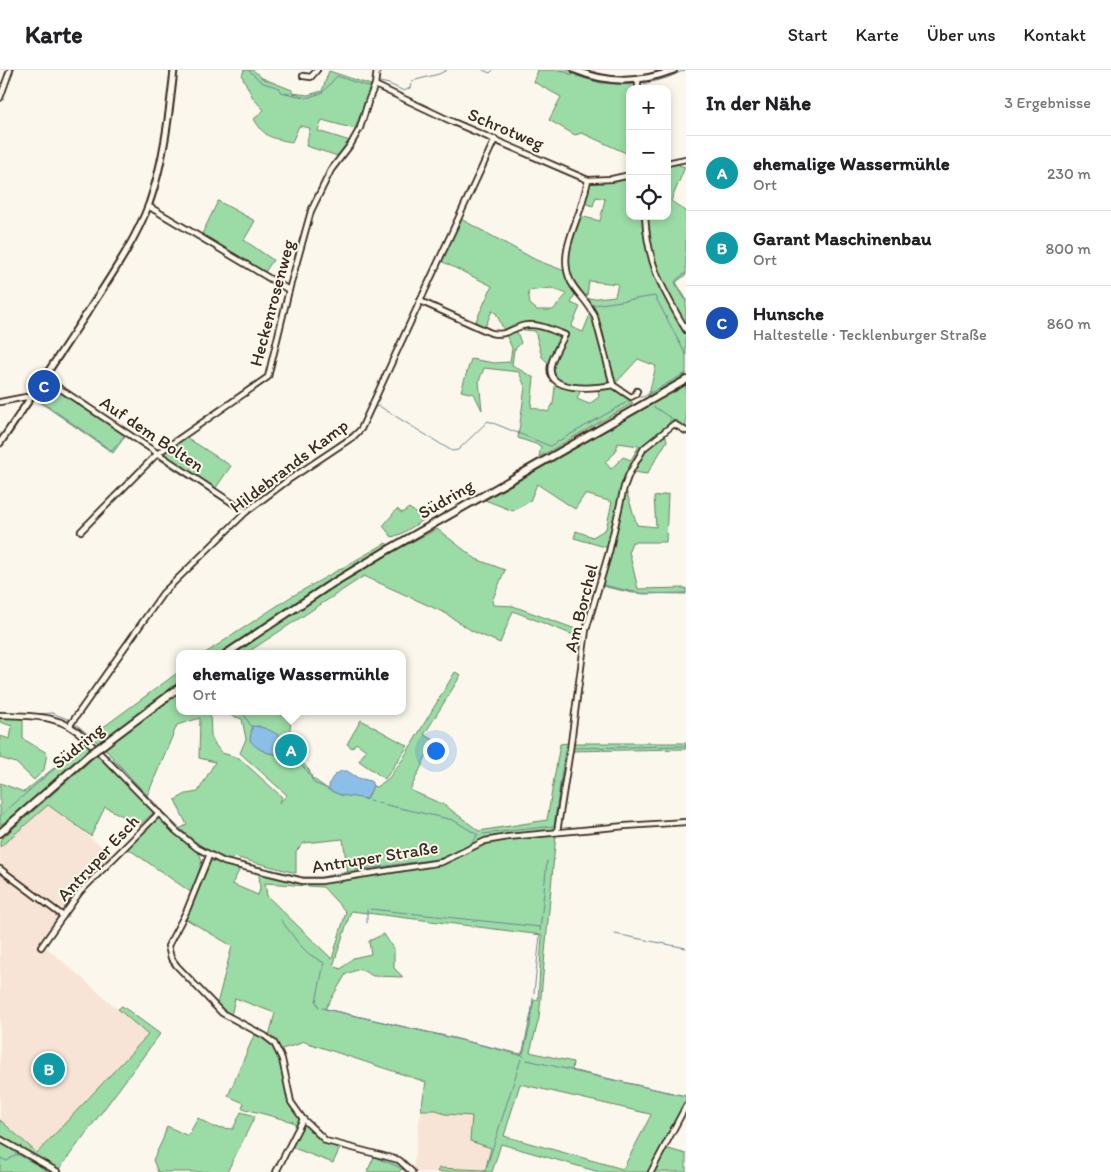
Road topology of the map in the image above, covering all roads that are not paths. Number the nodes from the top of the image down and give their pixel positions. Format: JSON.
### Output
{"nodes":[{"id":1,"x":10,"y":70,"type":"edge"},
{"id":2,"x":174,"y":70,"type":"edge"},
{"id":3,"x":317,"y":70,"type":"edge"},
{"id":4,"x":377,"y":70,"type":"edge"},
{"id":5,"x":575,"y":70,"type":"edge"},
{"id":6,"x":674,"y":70,"type":"edge"},
{"id":7,"x":303,"y":76,"type":"dead end"},
{"id":8,"x":638,"y":80,"type":"junction"},
{"id":9,"x":638,"y":85,"type":"edge"},
{"id":10,"x":375,"y":86,"type":"junction"},
{"id":11,"x":0,"y":98,"type":"edge"},
{"id":12,"x":495,"y":139,"type":"junction"},
{"id":13,"x":686,"y":159,"type":"edge"},
{"id":14,"x":671,"y":162,"type":"edge"},
{"id":15,"x":626,"y":175,"type":"edge"},
{"id":16,"x":588,"y":180,"type":"junction"},
{"id":17,"x":148,"y":206,"type":"junction"},
{"id":18,"x":645,"y":220,"type":"edge"},
{"id":19,"x":289,"y":290,"type":"junction"},
{"id":20,"x":420,"y":301,"type":"junction"},
{"id":21,"x":686,"y":330,"type":"edge"},
{"id":22,"x":44,"y":378,"type":"junction"},
{"id":23,"x":686,"y":380,"type":"edge"},
{"id":24,"x":613,"y":385,"type":"junction"},
{"id":25,"x":637,"y":391,"type":"dead end"},
{"id":26,"x":30,"y":398,"type":"junction"},
{"id":27,"x":1,"y":400,"type":"edge"},
{"id":28,"x":686,"y":431,"type":"edge"},
{"id":29,"x":0,"y":443,"type":"edge"},
{"id":30,"x":156,"y":454,"type":"junction"},
{"id":31,"x":246,"y":512,"type":"junction"},
{"id":32,"x":81,"y":532,"type":"dead end"},
{"id":33,"x":232,"y":650,"type":"edge"},
{"id":34,"x":176,"y":690,"type":"edge"},
{"id":35,"x":0,"y":714,"type":"edge"},
{"id":36,"x":70,"y":725,"type":"junction"},
{"id":37,"x":158,"y":813,"type":"junction"},
{"id":38,"x":686,"y":822,"type":"edge"},
{"id":39,"x":1,"y":832,"type":"edge"},
{"id":40,"x":557,"y":832,"type":"junction"},
{"id":41,"x":209,"y":856,"type":"junction"},
{"id":42,"x":0,"y":869,"type":"edge"},
{"id":43,"x":63,"y":916,"type":"junction"},
{"id":44,"x":41,"y":947,"type":"dead end"},
{"id":45,"x":686,"y":1106,"type":"edge"},
{"id":46,"x":303,"y":1119,"type":"junction"},
{"id":47,"x":0,"y":1139,"type":"edge"},
{"id":48,"x":58,"y":1172,"type":"edge"},
{"id":49,"x":276,"y":1172,"type":"edge"},
{"id":50,"x":412,"y":1172,"type":"edge"},
{"id":51,"x":651,"y":1172,"type":"edge"}],
"edges":[{"from":1,"to":11,"type":"street"},
{"from":2,"to":17,"type":"street"},
{"from":3,"to":7,"type":"street"},
{"from":4,"to":10,"type":"street","name":"Heckenrosenweg"},
{"from":5,"to":8,"type":"street"},
{"from":6,"to":8,"type":"street"},
{"from":8,"to":9,"type":"street"},
{"from":10,"to":12,"type":"street","name":"Schrotweg"},
{"from":10,"to":19,"type":"street","name":"Heckenrosenweg"},
{"from":12,"to":16,"type":"street","name":"Schrotweg"},
{"from":12,"to":20,"type":"street","name":"Hildebrands Kamp"},
{"from":13,"to":14,"type":"street"},
{"from":15,"to":16,"type":"street"},
{"from":16,"to":24,"type":"street"},
{"from":17,"to":19,"type":"street"},
{"from":17,"to":22,"type":"street"},
{"from":18,"to":21,"type":"street"},
{"from":19,"to":30,"type":"street","name":"Heckenrosenweg"},
{"from":20,"to":24,"type":"street"},
{"from":20,"to":31,"type":"street","name":"Hildebrands Kamp"},
{"from":22,"to":26,"type":"street"},
{"from":22,"to":30,"type":"street","name":"Auf dem Bolten"},
{"from":23,"to":33,"type":"main road","name":"Südring"},
{"from":24,"to":25,"type":"street"},
{"from":26,"to":27,"type":"street"},
{"from":26,"to":29,"type":"street"},
{"from":28,"to":40,"type":"street","name":"Am Borchel"},
{"from":30,"to":31,"type":"street","name":"Auf dem Bolten"},
{"from":30,"to":32,"type":"street","name":"Heckenrosenweg"},
{"from":31,"to":36,"type":"street","name":"Hildebrands Kamp"},
{"from":34,"to":39,"type":"main road","name":"Südring","bridge":true},
{"from":35,"to":36,"type":"street","name":"Antruper Straße"},
{"from":36,"to":37,"type":"street","name":"Antruper Straße"},
{"from":37,"to":41,"type":"street","name":"Antruper Straße"},
{"from":37,"to":43,"type":"street","name":"Antruper Esch"},
{"from":38,"to":40,"type":"street","name":"Antruper Straße"},
{"from":40,"to":41,"type":"street","name":"Antruper Straße"},
{"from":41,"to":46,"type":"street"},
{"from":42,"to":43,"type":"street"},
{"from":43,"to":44,"type":"street","name":"Antruper Esch"},
{"from":45,"to":51,"type":"street"},
{"from":46,"to":49,"type":"street"},
{"from":46,"to":50,"type":"street"},
{"from":47,"to":48,"type":"street"}]}
